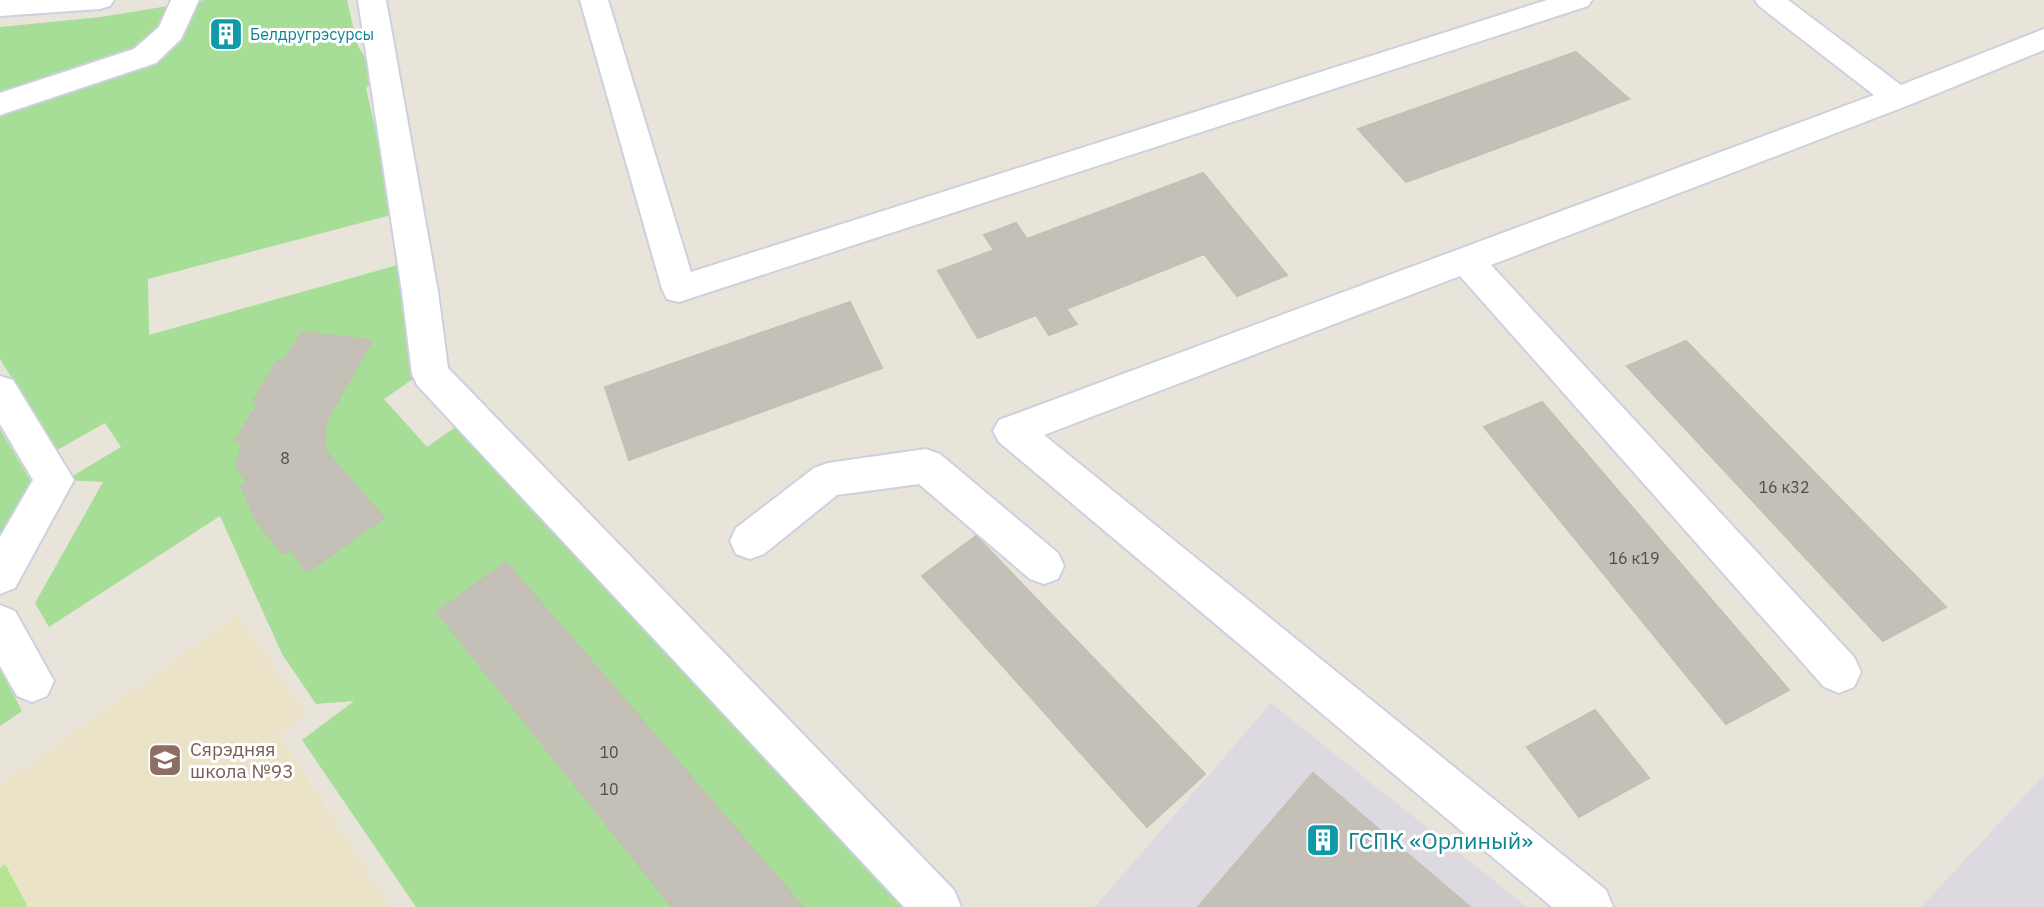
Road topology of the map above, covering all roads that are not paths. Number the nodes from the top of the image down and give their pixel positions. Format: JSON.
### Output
{"nodes":[{"id":1,"x":100,"y":0,"type":"edge"},
{"id":2,"x":185,"y":0,"type":"edge"},
{"id":3,"x":372,"y":0,"type":"edge"},
{"id":4,"x":594,"y":0,"type":"edge"},
{"id":5,"x":1578,"y":0,"type":"edge"},
{"id":6,"x":1769,"y":0,"type":"edge"},
{"id":7,"x":0,"y":7,"type":"edge"},
{"id":8,"x":1515,"y":9,"type":"edge"},
{"id":9,"x":2044,"y":39,"type":"edge"},
{"id":10,"x":1898,"y":98,"type":"junction"},
{"id":11,"x":0,"y":104,"type":"edge"},
{"id":12,"x":1466,"y":260,"type":"junction"},
{"id":13,"x":0,"y":391,"type":"edge"},
{"id":14,"x":750,"y":541,"type":"dead end"},
{"id":15,"x":1044,"y":566,"type":"dead end"},
{"id":16,"x":0,"y":575,"type":"edge"},
{"id":17,"x":0,"y":625,"type":"edge"},
{"id":18,"x":1839,"y":672,"type":"dead end"},
{"id":19,"x":32,"y":681,"type":"dead end"},
{"id":20,"x":937,"y":907,"type":"edge"},
{"id":21,"x":1589,"y":907,"type":"edge"}],
"edges":[{"from":1,"to":7,"type":"street"},
{"from":2,"to":11,"type":"street"},
{"from":3,"to":20,"type":"street"},
{"from":4,"to":8,"type":"street"},
{"from":5,"to":8,"type":"street"},
{"from":6,"to":10,"type":"street"},
{"from":9,"to":10,"type":"street"},
{"from":10,"to":12,"type":"street"},
{"from":12,"to":18,"type":"street"},
{"from":12,"to":21,"type":"street"},
{"from":13,"to":16,"type":"street"},
{"from":14,"to":15,"type":"street"},
{"from":17,"to":19,"type":"street"}]}
